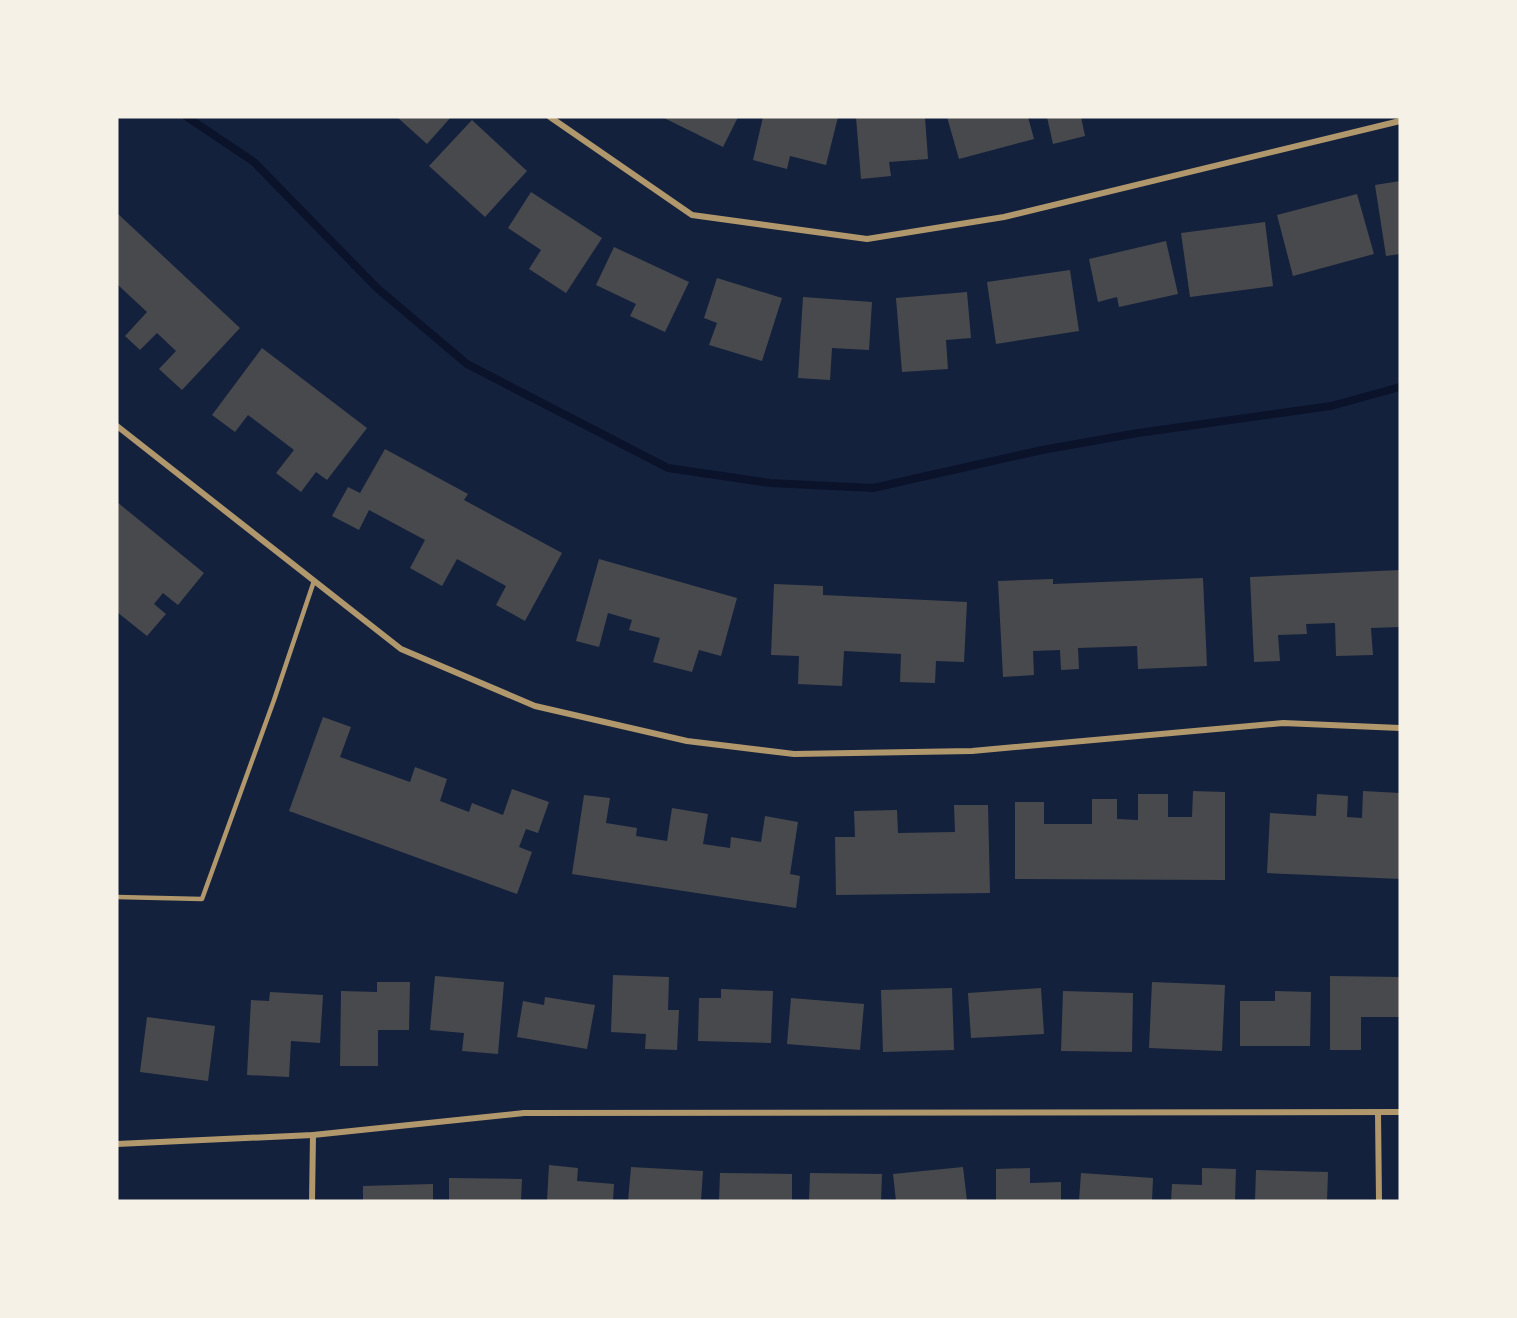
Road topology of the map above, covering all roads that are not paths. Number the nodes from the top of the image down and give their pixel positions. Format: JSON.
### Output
{"nodes":[{"id":1,"x":550,"y":117,"type":"edge"},
{"id":2,"x":1400,"y":121,"type":"edge"},
{"id":3,"x":117,"y":426,"type":"edge"},
{"id":4,"x":314,"y":581,"type":"junction"},
{"id":5,"x":1400,"y":728,"type":"edge"},
{"id":6,"x":117,"y":897,"type":"edge"},
{"id":7,"x":1378,"y":1113,"type":"junction"},
{"id":8,"x":1400,"y":1113,"type":"edge"},
{"id":9,"x":313,"y":1135,"type":"junction"},
{"id":10,"x":117,"y":1144,"type":"edge"},
{"id":11,"x":312,"y":1201,"type":"edge"},
{"id":12,"x":1379,"y":1201,"type":"edge"}],
"edges":[{"from":1,"to":2,"type":"street"},
{"from":3,"to":4,"type":"street"},
{"from":4,"to":5,"type":"street"},
{"from":4,"to":6,"type":"lane"},
{"from":7,"to":8,"type":"street"},
{"from":7,"to":9,"type":"street"},
{"from":7,"to":12,"type":"street"},
{"from":9,"to":10,"type":"street"},
{"from":9,"to":11,"type":"street"}]}
